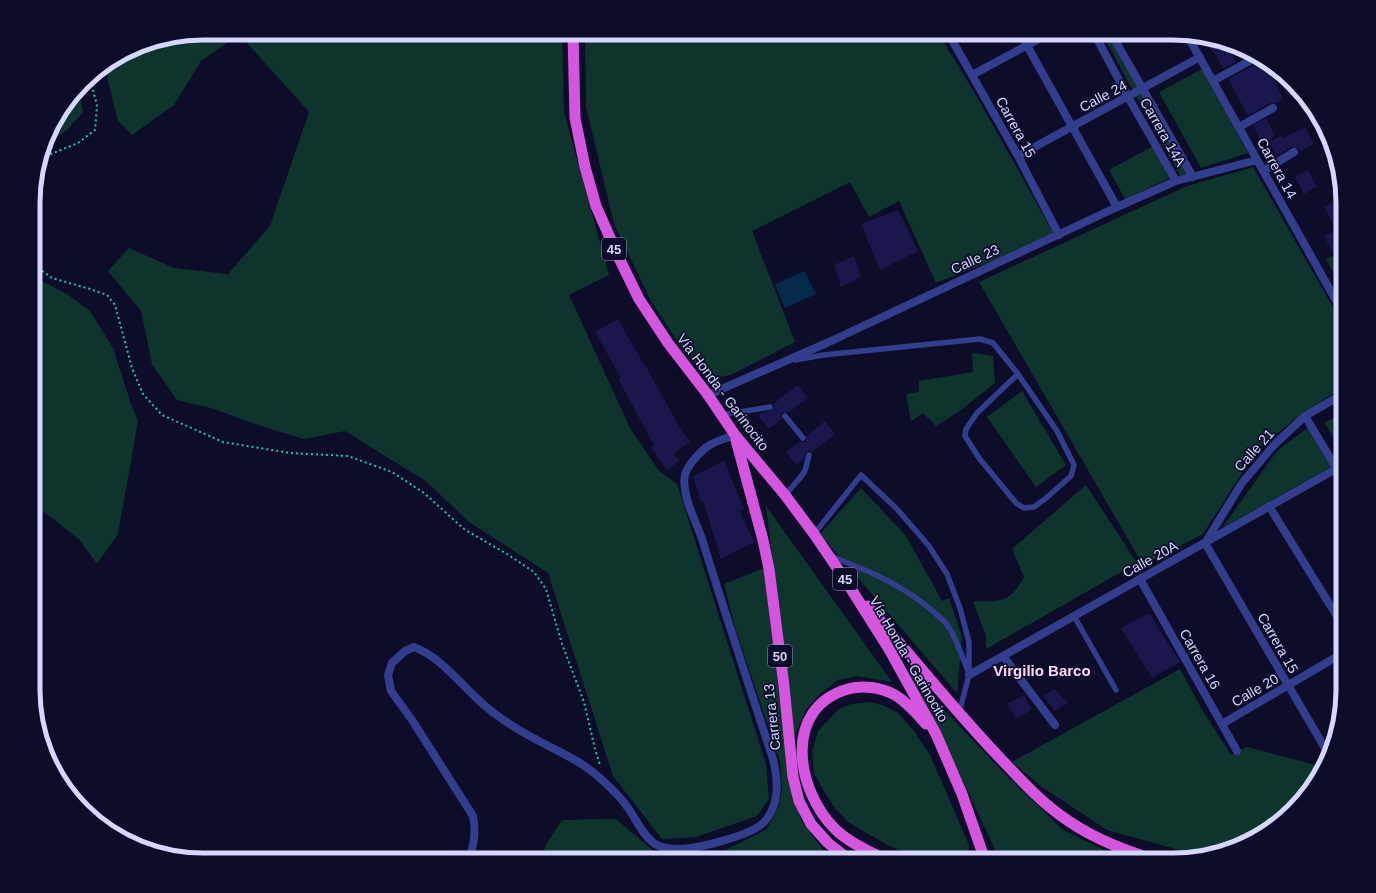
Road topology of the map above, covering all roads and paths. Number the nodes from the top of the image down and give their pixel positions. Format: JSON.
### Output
{"nodes":[{"id":1,"x":572,"y":40,"type":"edge"},
{"id":2,"x":952,"y":40,"type":"edge"},
{"id":3,"x":1024,"y":40,"type":"edge"},
{"id":4,"x":1038,"y":40,"type":"edge"},
{"id":5,"x":1098,"y":40,"type":"edge"},
{"id":6,"x":1115,"y":40,"type":"edge"},
{"id":7,"x":1190,"y":41,"type":"edge"},
{"id":8,"x":1027,"y":46,"type":"junction"},
{"id":9,"x":1200,"y":57,"type":"junction"},
{"id":10,"x":1251,"y":60,"type":"edge"},
{"id":11,"x":972,"y":75,"type":"junction"},
{"id":12,"x":1213,"y":81,"type":"junction"},
{"id":13,"x":92,"y":84,"type":"edge"},
{"id":14,"x":1143,"y":89,"type":"junction"},
{"id":15,"x":1128,"y":97,"type":"junction"},
{"id":16,"x":1273,"y":108,"type":"dead end"},
{"id":17,"x":1072,"y":127,"type":"junction"},
{"id":18,"x":1239,"y":127,"type":"junction"},
{"id":19,"x":1294,"y":152,"type":"dead end"},
{"id":20,"x":48,"y":155,"type":"edge"},
{"id":21,"x":1018,"y":156,"type":"junction"},
{"id":22,"x":1257,"y":160,"type":"junction"},
{"id":23,"x":1263,"y":171,"type":"junction"},
{"id":24,"x":1193,"y":177,"type":"junction"},
{"id":25,"x":1176,"y":181,"type":"junction"},
{"id":26,"x":1117,"y":207,"type":"junction"},
{"id":27,"x":1059,"y":235,"type":"junction"},
{"id":28,"x":40,"y":269,"type":"edge"},
{"id":29,"x":1336,"y":301,"type":"edge"},
{"id":30,"x":785,"y":361,"type":"junction"},
{"id":31,"x":1018,"y":374,"type":"junction"},
{"id":32,"x":708,"y":395,"type":"junction"},
{"id":33,"x":1336,"y":398,"type":"edge"},
{"id":34,"x":770,"y":407,"type":"dead end"},
{"id":35,"x":721,"y":414,"type":"junction"},
{"id":36,"x":785,"y":416,"type":"dead end"},
{"id":37,"x":1305,"y":416,"type":"junction"},
{"id":38,"x":735,"y":435,"type":"junction"},
{"id":39,"x":803,"y":438,"type":"dead end"},
{"id":40,"x":809,"y":455,"type":"dead end"},
{"id":41,"x":1336,"y":461,"type":"edge"},
{"id":42,"x":1336,"y":469,"type":"edge"},
{"id":43,"x":785,"y":495,"type":"junction"},
{"id":44,"x":1269,"y":506,"type":"junction"},
{"id":45,"x":814,"y":534,"type":"junction"},
{"id":46,"x":1205,"y":543,"type":"junction"},
{"id":47,"x":828,"y":556,"type":"junction"},
{"id":48,"x":1140,"y":579,"type":"junction"},
{"id":49,"x":846,"y":581,"type":"junction"},
{"id":50,"x":1336,"y":615,"type":"edge"},
{"id":51,"x":1074,"y":616,"type":"junction"},
{"id":52,"x":1003,"y":656,"type":"junction"},
{"id":53,"x":1336,"y":657,"type":"edge"},
{"id":54,"x":969,"y":675,"type":"junction"},
{"id":55,"x":1288,"y":686,"type":"junction"},
{"id":56,"x":1116,"y":690,"type":"dead end"},
{"id":57,"x":959,"y":714,"type":"junction"},
{"id":58,"x":1222,"y":724,"type":"junction"},
{"id":59,"x":1055,"y":725,"type":"dead end"},
{"id":60,"x":936,"y":734,"type":"junction"},
{"id":61,"x":1325,"y":749,"type":"edge"},
{"id":62,"x":1238,"y":751,"type":"dead end"},
{"id":63,"x":607,"y":785,"type":"junction"},
{"id":64,"x":470,"y":853,"type":"edge"},
{"id":65,"x":841,"y":853,"type":"edge"},
{"id":66,"x":872,"y":853,"type":"edge"},
{"id":67,"x":983,"y":853,"type":"edge"},
{"id":68,"x":1134,"y":853,"type":"edge"}],
"edges":[{"from":1,"to":32,"type":"highway","name":"Vía Honda - Garinocito","number":"45"},
{"from":2,"to":11,"type":"street","name":"Carrera 15"},
{"from":3,"to":8,"type":"street"},
{"from":4,"to":8,"type":"street"},
{"from":5,"to":15,"type":"street","name":"Carrera 14A"},
{"from":6,"to":14,"type":"street","name":"Carrera 14A"},
{"from":7,"to":9,"type":"street","name":"Carrera 14"},
{"from":8,"to":11,"type":"street"},
{"from":8,"to":17,"type":"street"},
{"from":9,"to":12,"type":"street","name":"Carrera 14"},
{"from":9,"to":14,"type":"street","name":"Calle 24"},
{"from":10,"to":12,"type":"street"},
{"from":11,"to":21,"type":"street","name":"Carrera 15"},
{"from":12,"to":18,"type":"street","name":"Carrera 14"},
{"from":13,"to":20,"type":"path"},
{"from":14,"to":15,"type":"street","name":"Calle 24"},
{"from":14,"to":24,"type":"street","name":"Carrera 14A"},
{"from":15,"to":17,"type":"street","name":"Calle 24"},
{"from":15,"to":25,"type":"street","name":"Carrera 14A"},
{"from":16,"to":18,"type":"street"},
{"from":17,"to":21,"type":"street","name":"Calle 24"},
{"from":17,"to":26,"type":"street"},
{"from":18,"to":22,"type":"street","name":"Carrera 14"},
{"from":19,"to":23,"type":"street"},
{"from":21,"to":27,"type":"street","name":"Carrera 15"},
{"from":22,"to":23,"type":"street","name":"Carrera 14"},
{"from":22,"to":24,"type":"street","name":"Calle 23"},
{"from":23,"to":29,"type":"street","name":"Carrera 14"},
{"from":24,"to":25,"type":"street","name":"Calle 23"},
{"from":25,"to":26,"type":"street","name":"Calle 23"},
{"from":26,"to":27,"type":"street","name":"Calle 23"},
{"from":27,"to":30,"type":"street","name":"Calle 23"},
{"from":28,"to":63,"type":"path"},
{"from":30,"to":31,"type":"lane"},
{"from":30,"to":32,"type":"street","name":"Calle 23"},
{"from":31,"to":31,"type":"lane"},
{"from":32,"to":35,"type":"highway","name":"Vía Honda - Garinocito","number":"45"},
{"from":33,"to":37,"type":"street","name":"Calle 21"},
{"from":34,"to":35,"type":"lane"},
{"from":35,"to":38,"type":"highway","name":"Vía Honda - Garinocito","number":"45"},
{"from":36,"to":39,"type":"lane"},
{"from":37,"to":41,"type":"street"},
{"from":37,"to":46,"type":"street","name":"Calle 21"},
{"from":38,"to":43,"type":"highway","name":"Vía Honda - Garinocito","number":"45"},
{"from":38,"to":63,"type":"street"},
{"from":38,"to":65,"type":"highway","name":"Carrera 13","number":"50"},
{"from":40,"to":43,"type":"lane"},
{"from":42,"to":44,"type":"street","name":"Calle 20A"},
{"from":43,"to":45,"type":"highway","name":"Vía Honda - Garinocito","number":"45"},
{"from":44,"to":46,"type":"street","name":"Calle 20A"},
{"from":44,"to":50,"type":"street"},
{"from":45,"to":47,"type":"highway","name":"Vía Honda - Garinocito","number":"45"},
{"from":45,"to":54,"type":"lane"},
{"from":46,"to":48,"type":"street","name":"Calle 20A"},
{"from":46,"to":55,"type":"street","name":"Carrera 15"},
{"from":47,"to":49,"type":"highway","name":"Vía Honda - Garinocito","number":"45"},
{"from":47,"to":54,"type":"lane"},
{"from":48,"to":51,"type":"street","name":"Calle 20A"},
{"from":48,"to":58,"type":"street","name":"Carrera 16"},
{"from":49,"to":57,"type":"highway"},
{"from":49,"to":60,"type":"highway","name":"Vía Honda - Garinocito","number":"45"},
{"from":51,"to":52,"type":"street","name":"Calle 20A"},
{"from":51,"to":56,"type":"lane"},
{"from":52,"to":54,"type":"street","name":"Calle 20A"},
{"from":52,"to":59,"type":"street"},
{"from":53,"to":55,"type":"street","name":"Calle 20"},
{"from":54,"to":57,"type":"lane"},
{"from":55,"to":58,"type":"street","name":"Calle 20"},
{"from":55,"to":61,"type":"street","name":"Carrera 15"},
{"from":57,"to":68,"type":"highway"},
{"from":58,"to":62,"type":"street","name":"Carrera 16"},
{"from":60,"to":66,"type":"highway","name":"Carrera 13"},
{"from":60,"to":67,"type":"highway"},
{"from":63,"to":64,"type":"street"}]}
